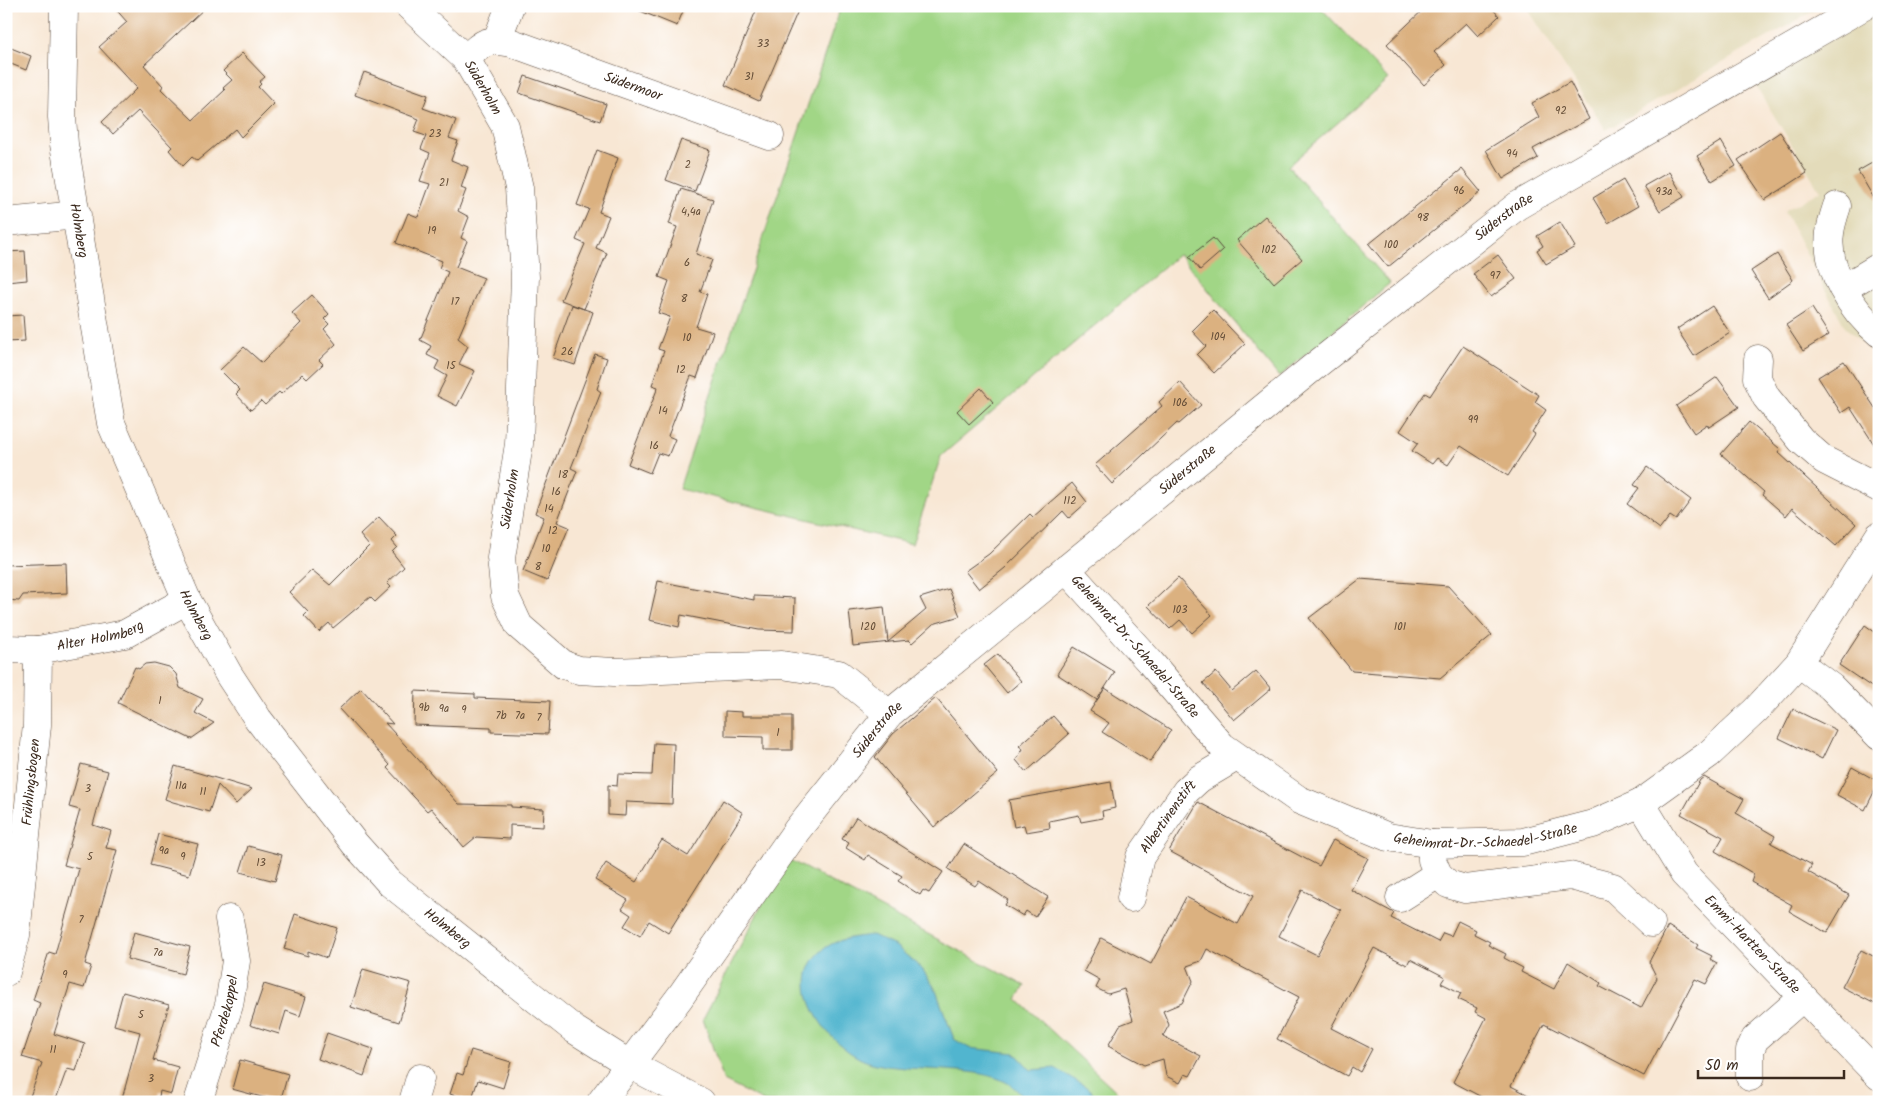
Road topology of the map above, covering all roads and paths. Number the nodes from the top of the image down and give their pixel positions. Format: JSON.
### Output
{"nodes":[{"id":1,"x":64,"y":6,"type":"edge"},
{"id":2,"x":409,"y":6,"type":"edge"},
{"id":3,"x":510,"y":6,"type":"edge"},
{"id":4,"x":1864,"y":6,"type":"edge"},
{"id":5,"x":497,"y":40,"type":"junction"},
{"id":6,"x":466,"y":58,"type":"junction"},
{"id":7,"x":770,"y":136,"type":"dead end"},
{"id":8,"x":1837,"y":206,"type":"dead end"},
{"id":9,"x":77,"y":215,"type":"junction"},
{"id":10,"x":6,"y":222,"type":"edge"},
{"id":11,"x":1879,"y":267,"type":"edge"},
{"id":12,"x":1844,"y":288,"type":"junction"},
{"id":13,"x":1879,"y":333,"type":"edge"},
{"id":14,"x":1758,"y":359,"type":"dead end"},
{"id":15,"x":1879,"y":488,"type":"edge"},
{"id":16,"x":1879,"y":536,"type":"edge"},
{"id":17,"x":1066,"y":569,"type":"junction"},
{"id":18,"x":187,"y":600,"type":"junction"},
{"id":19,"x":6,"y":649,"type":"edge"},
{"id":20,"x":38,"y":650,"type":"junction"},
{"id":21,"x":1799,"y":663,"type":"junction"},
{"id":22,"x":889,"y":714,"type":"junction"},
{"id":23,"x":1879,"y":736,"type":"edge"},
{"id":24,"x":1236,"y":757,"type":"junction"},
{"id":25,"x":1641,"y":804,"type":"junction"},
{"id":26,"x":1432,"y":844,"type":"junction"},
{"id":27,"x":1438,"y":874,"type":"junction"},
{"id":28,"x":1131,"y":898,"type":"dead end"},
{"id":29,"x":1400,"y":898,"type":"dead end"},
{"id":30,"x":229,"y":919,"type":"dead end"},
{"id":31,"x":1651,"y":923,"type":"dead end"},
{"id":32,"x":11,"y":934,"type":"edge"},
{"id":33,"x":6,"y":972,"type":"edge"},
{"id":34,"x":1803,"y":997,"type":"junction"},
{"id":35,"x":628,"y":1064,"type":"junction"},
{"id":36,"x":1879,"y":1076,"type":"edge"},
{"id":37,"x":1750,"y":1077,"type":"dead end"},
{"id":38,"x":198,"y":1102,"type":"edge"},
{"id":39,"x":601,"y":1102,"type":"edge"},
{"id":40,"x":701,"y":1102,"type":"edge"}],
"edges":[{"from":1,"to":9,"type":"street","name":"Holmberg"},
{"from":2,"to":6,"type":"street","name":"Süderholm"},
{"from":3,"to":5,"type":"street"},
{"from":4,"to":17,"type":"street","name":"Süderstraße"},
{"from":5,"to":6,"type":"street"},
{"from":5,"to":7,"type":"street","name":"Südermoor"},
{"from":6,"to":22,"type":"street","name":"Süderholm"},
{"from":8,"to":12,"type":"street"},
{"from":9,"to":10,"type":"street"},
{"from":9,"to":18,"type":"street","name":"Holmberg"},
{"from":11,"to":12,"type":"street"},
{"from":12,"to":13,"type":"street"},
{"from":14,"to":15,"type":"street"},
{"from":16,"to":21,"type":"street","name":"Geheimrat-Dr.-Schaedel-Straße"},
{"from":17,"to":22,"type":"street","name":"Süderstraße"},
{"from":17,"to":24,"type":"street","name":"Geheimrat-Dr.-Schaedel-Straße"},
{"from":18,"to":20,"type":"street","name":"Alter Holmberg"},
{"from":18,"to":35,"type":"street","name":"Holmberg"},
{"from":19,"to":20,"type":"street","name":"Alter Holmberg"},
{"from":20,"to":32,"type":"street","name":"Frühlingsbogen"},
{"from":21,"to":23,"type":"street"},
{"from":21,"to":25,"type":"street","name":"Geheimrat-Dr.-Schaedel-Straße"},
{"from":22,"to":35,"type":"street","name":"Süderstraße"},
{"from":24,"to":26,"type":"street","name":"Geheimrat-Dr.-Schaedel-Straße"},
{"from":24,"to":28,"type":"street","name":"Albertinenstift"},
{"from":25,"to":26,"type":"street","name":"Geheimrat-Dr.-Schaedel-Straße"},
{"from":25,"to":34,"type":"street","name":"Emmi-Hartten-Straße"},
{"from":26,"to":27,"type":"street"},
{"from":27,"to":29,"type":"street"},
{"from":27,"to":31,"type":"street"},
{"from":30,"to":38,"type":"street","name":"Pferdekoppel"},
{"from":32,"to":33,"type":"street","name":"Frühlingsbogen"},
{"from":34,"to":36,"type":"street","name":"Emmi-Hartten-Straße"},
{"from":34,"to":37,"type":"street"},
{"from":35,"to":39,"type":"street","name":"Süderstraße"},
{"from":35,"to":40,"type":"street","name":"Holmberg"}]}
